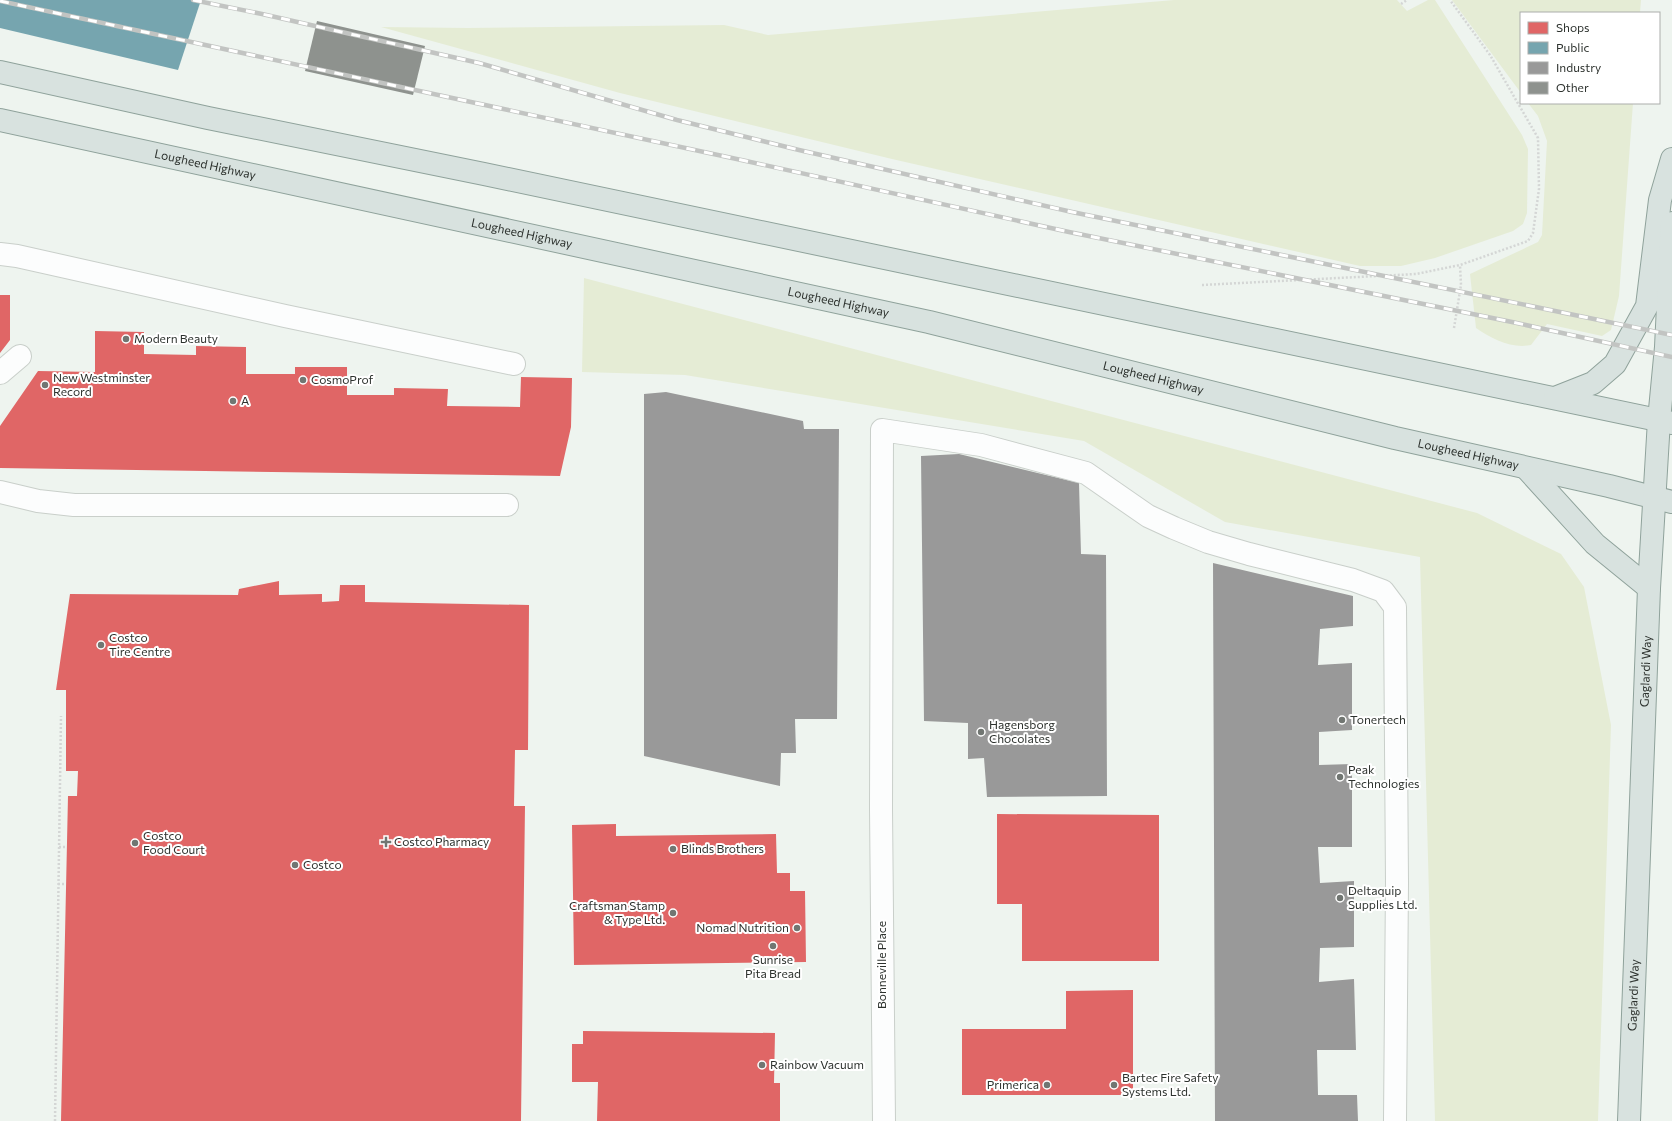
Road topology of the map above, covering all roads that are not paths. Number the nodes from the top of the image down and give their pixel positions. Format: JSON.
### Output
{"nodes":[{"id":1,"x":0,"y":72,"type":"edge"},
{"id":2,"x":0,"y":120,"type":"edge"},
{"id":3,"x":1672,"y":159,"type":"edge"},
{"id":4,"x":1672,"y":223,"type":"edge"},
{"id":5,"x":0,"y":254,"type":"edge"},
{"id":6,"x":20,"y":356,"type":"dead end"},
{"id":7,"x":514,"y":364,"type":"dead end"},
{"id":8,"x":0,"y":373,"type":"edge"},
{"id":9,"x":1555,"y":398,"type":"junction"},
{"id":10,"x":1666,"y":421,"type":"edge"},
{"id":11,"x":1526,"y":468,"type":"junction"},
{"id":12,"x":0,"y":492,"type":"edge"},
{"id":13,"x":1664,"y":499,"type":"edge"},
{"id":14,"x":507,"y":505,"type":"dead end"},
{"id":15,"x":1649,"y":588,"type":"junction"},
{"id":16,"x":884,"y":1121,"type":"edge"},
{"id":17,"x":1395,"y":1121,"type":"edge"},
{"id":18,"x":1629,"y":1121,"type":"edge"}],
"edges":[{"from":1,"to":9,"type":"main road"},
{"from":2,"to":11,"type":"main road","name":"Lougheed Highway"},
{"from":3,"to":9,"type":"main road"},
{"from":4,"to":10,"type":"main road","name":"Gaglardi Way"},
{"from":5,"to":7,"type":"street"},
{"from":6,"to":8,"type":"street"},
{"from":9,"to":10,"type":"main road"},
{"from":10,"to":13,"type":"main road","name":"Gaglardi Way"},
{"from":11,"to":13,"type":"main road","name":"Lougheed Highway"},
{"from":11,"to":15,"type":"main road"},
{"from":12,"to":14,"type":"street"},
{"from":13,"to":15,"type":"main road","name":"Gaglardi Way"},
{"from":15,"to":18,"type":"main road","name":"Gaglardi Way"},
{"from":16,"to":17,"type":"street","name":"Bonneville Place"}]}
